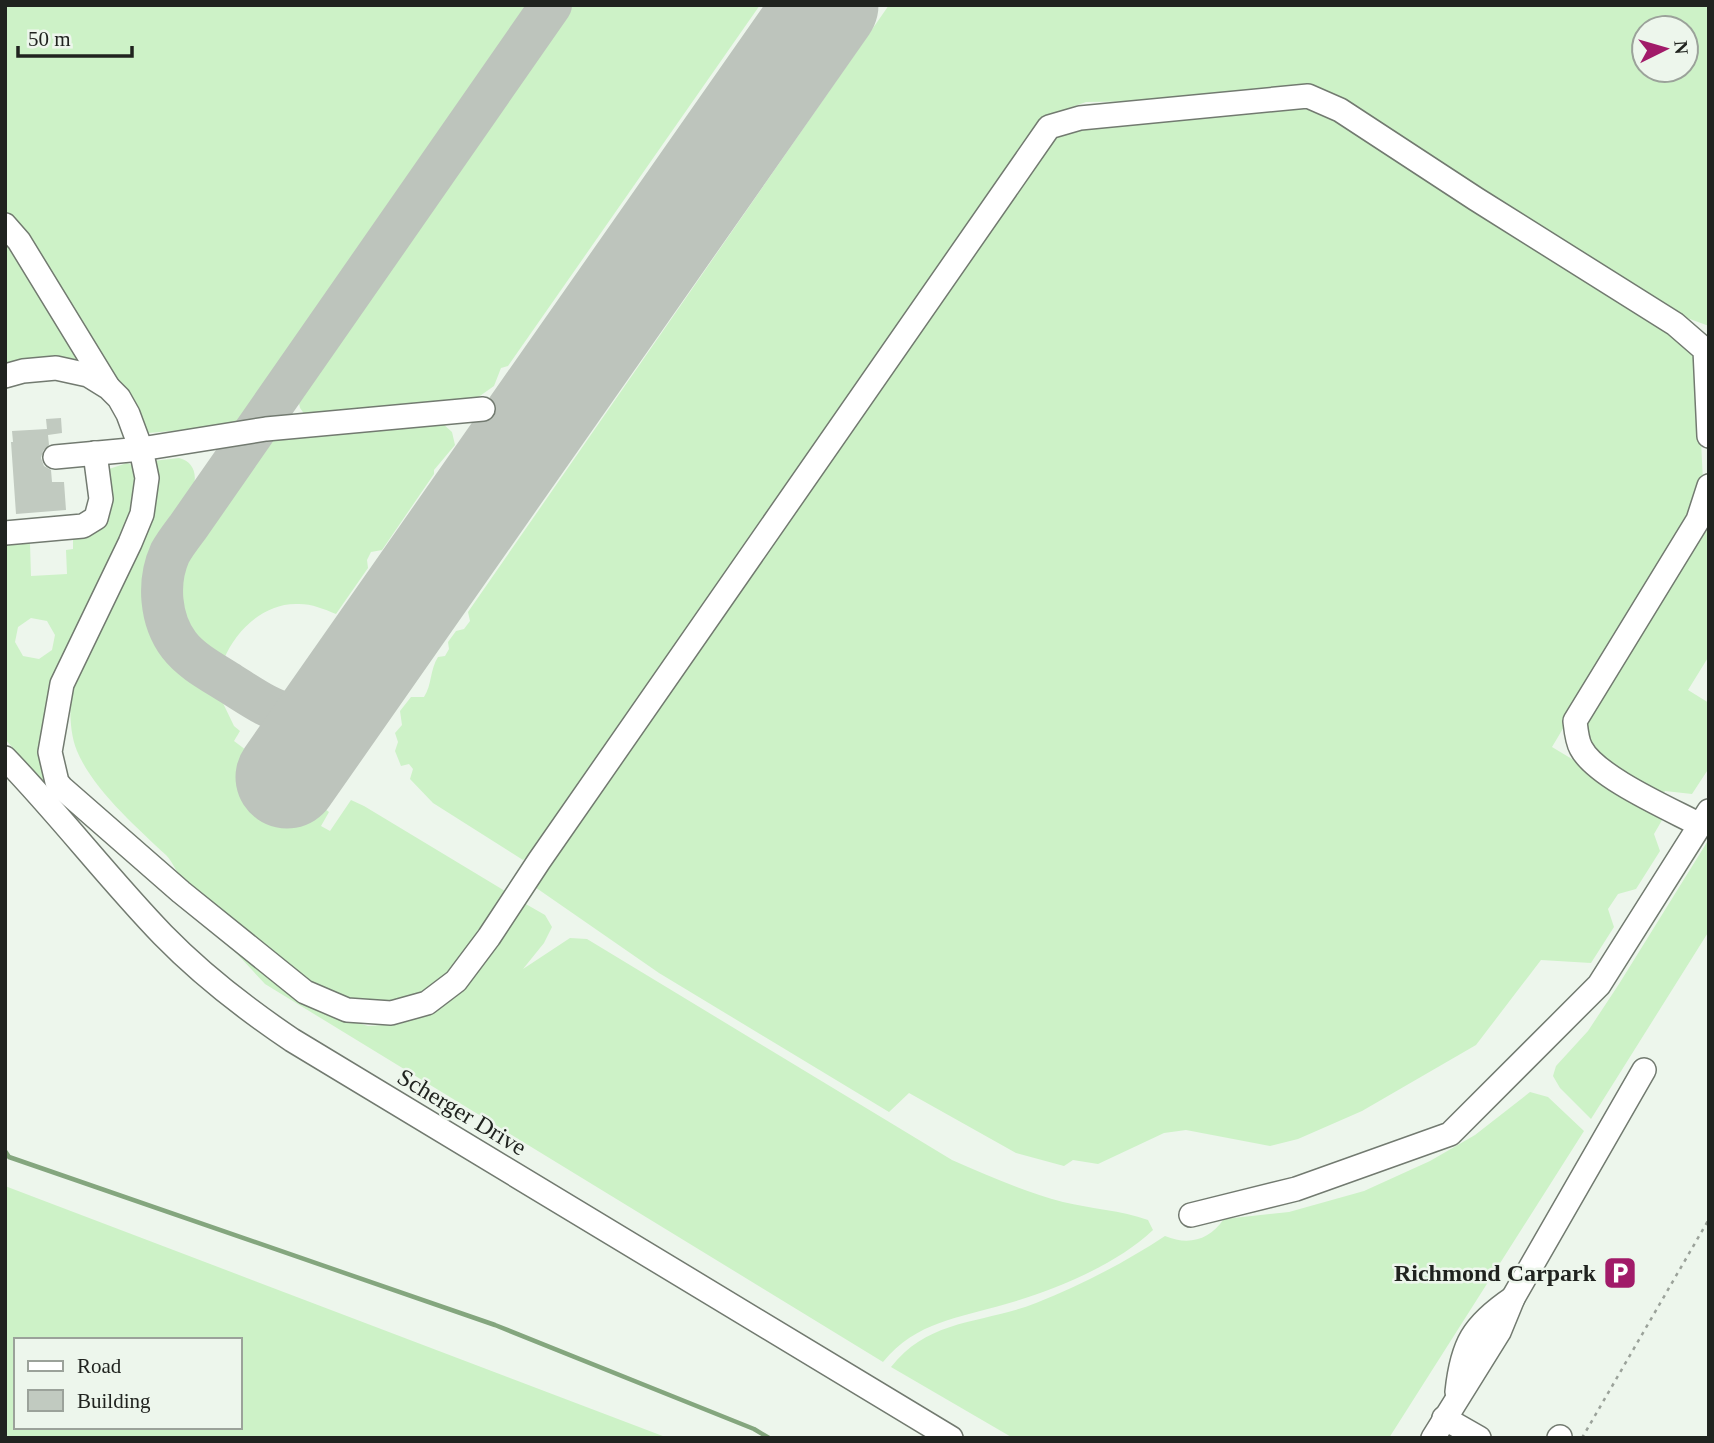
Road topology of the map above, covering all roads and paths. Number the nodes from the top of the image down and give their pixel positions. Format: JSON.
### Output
{"nodes":[{"id":1,"x":5,"y":225,"type":"edge"},
{"id":2,"x":1675,"y":324,"type":"junction"},
{"id":3,"x":1709,"y":333,"type":"edge"},
{"id":4,"x":5,"y":376,"type":"edge"},
{"id":5,"x":109,"y":388,"type":"junction"},
{"id":6,"x":483,"y":409,"type":"dead end"},
{"id":7,"x":1709,"y":436,"type":"edge"},
{"id":8,"x":141,"y":449,"type":"junction"},
{"id":9,"x":95,"y":453,"type":"junction"},
{"id":10,"x":55,"y":457,"type":"dead end"},
{"id":11,"x":1709,"y":486,"type":"edge"},
{"id":12,"x":5,"y":533,"type":"edge"},
{"id":13,"x":5,"y":758,"type":"edge"},
{"id":14,"x":1705,"y":818,"type":"edge"},
{"id":15,"x":1644,"y":1070,"type":"dead end"},
{"id":16,"x":1191,"y":1215,"type":"dead end"},
{"id":17,"x":1709,"y":1219,"type":"edge"},
{"id":18,"x":1438,"y":1428,"type":"edge"},
{"id":19,"x":951,"y":1438,"type":"edge"},
{"id":20,"x":1479,"y":1438,"type":"edge"},
{"id":21,"x":1582,"y":1438,"type":"edge"}],
"edges":[{"from":1,"to":5,"type":"street"},
{"from":2,"to":3,"type":"street"},
{"from":2,"to":7,"type":"street"},
{"from":2,"to":8,"type":"street"},
{"from":4,"to":5,"type":"street"},
{"from":5,"to":8,"type":"street"},
{"from":6,"to":8,"type":"street"},
{"from":8,"to":9,"type":"street"},
{"from":9,"to":10,"type":"street"},
{"from":9,"to":12,"type":"street"},
{"from":11,"to":14,"type":"street"},
{"from":13,"to":19,"type":"street","name":"Scherger Drive"},
{"from":14,"to":16,"type":"street"},
{"from":15,"to":18,"type":"street"},
{"from":17,"to":21,"type":"path"},
{"from":18,"to":20,"type":"street"}]}
